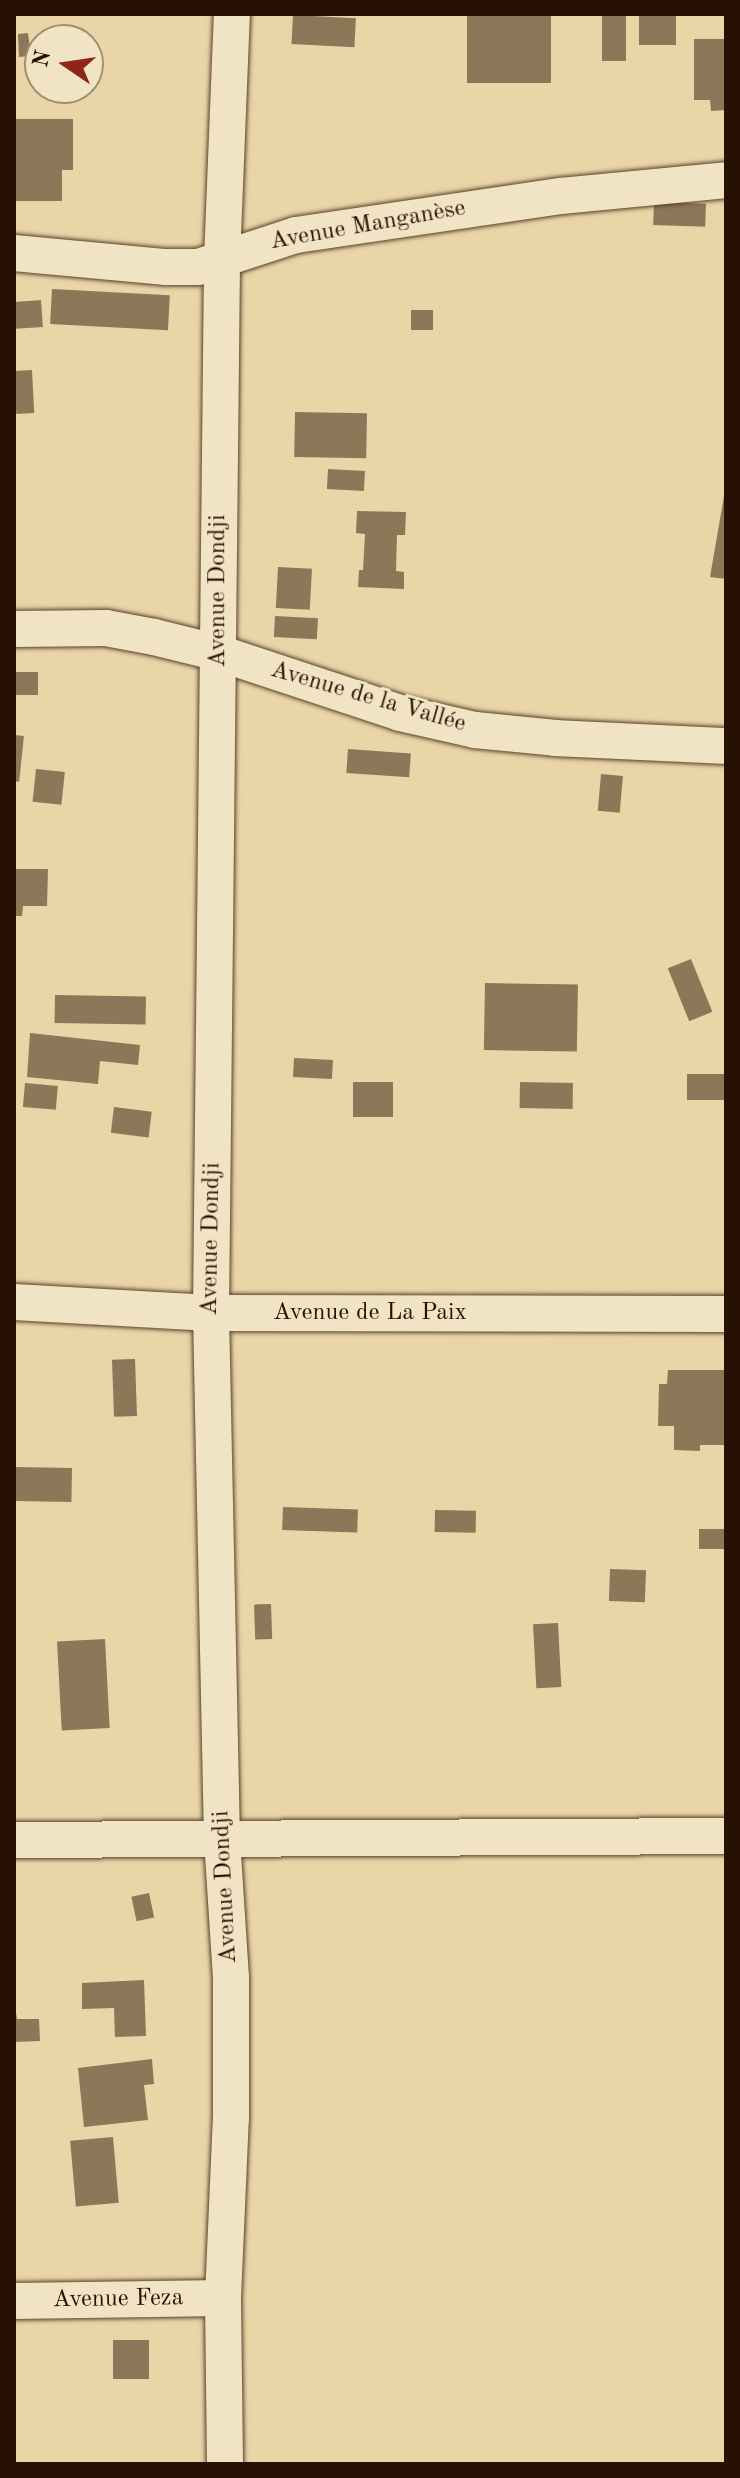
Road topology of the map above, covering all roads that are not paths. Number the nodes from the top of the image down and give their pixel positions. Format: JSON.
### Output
{"nodes":[{"id":1,"x":232,"y":14,"type":"edge"},
{"id":2,"x":726,"y":180,"type":"edge"},
{"id":3,"x":14,"y":253,"type":"edge"},
{"id":4,"x":222,"y":260,"type":"junction"},
{"id":5,"x":14,"y":629,"type":"edge"},
{"id":6,"x":219,"y":653,"type":"junction"},
{"id":7,"x":726,"y":746,"type":"edge"},
{"id":8,"x":14,"y":1302,"type":"edge"},
{"id":9,"x":211,"y":1313,"type":"junction"},
{"id":10,"x":726,"y":1314,"type":"edge"},
{"id":11,"x":726,"y":1836,"type":"edge"},
{"id":12,"x":222,"y":1839,"type":"junction"},
{"id":13,"x":14,"y":1840,"type":"edge"},
{"id":14,"x":223,"y":2298,"type":"junction"},
{"id":15,"x":14,"y":2301,"type":"edge"},
{"id":16,"x":225,"y":2464,"type":"edge"}],
"edges":[{"from":1,"to":4,"type":"street","name":"Avenue Dondji"},
{"from":2,"to":4,"type":"street","name":"Avenue Manganèse"},
{"from":3,"to":4,"type":"street","name":"Avenue Manganèse"},
{"from":4,"to":6,"type":"street","name":"Avenue Dondji"},
{"from":5,"to":6,"type":"street","name":"Avenue de la Vallée"},
{"from":6,"to":7,"type":"street","name":"Avenue de la Vallée"},
{"from":6,"to":9,"type":"street","name":"Avenue Dondji"},
{"from":8,"to":9,"type":"street","name":"Avenue de La Paix"},
{"from":9,"to":10,"type":"street","name":"Avenue de La Paix"},
{"from":9,"to":12,"type":"street","name":"Avenue Dondji"},
{"from":11,"to":12,"type":"street"},
{"from":12,"to":13,"type":"street"},
{"from":12,"to":14,"type":"street","name":"Avenue Dondji"},
{"from":14,"to":15,"type":"street","name":"Avenue Feza"},
{"from":14,"to":16,"type":"street","name":"Avenue Dondji"}]}
